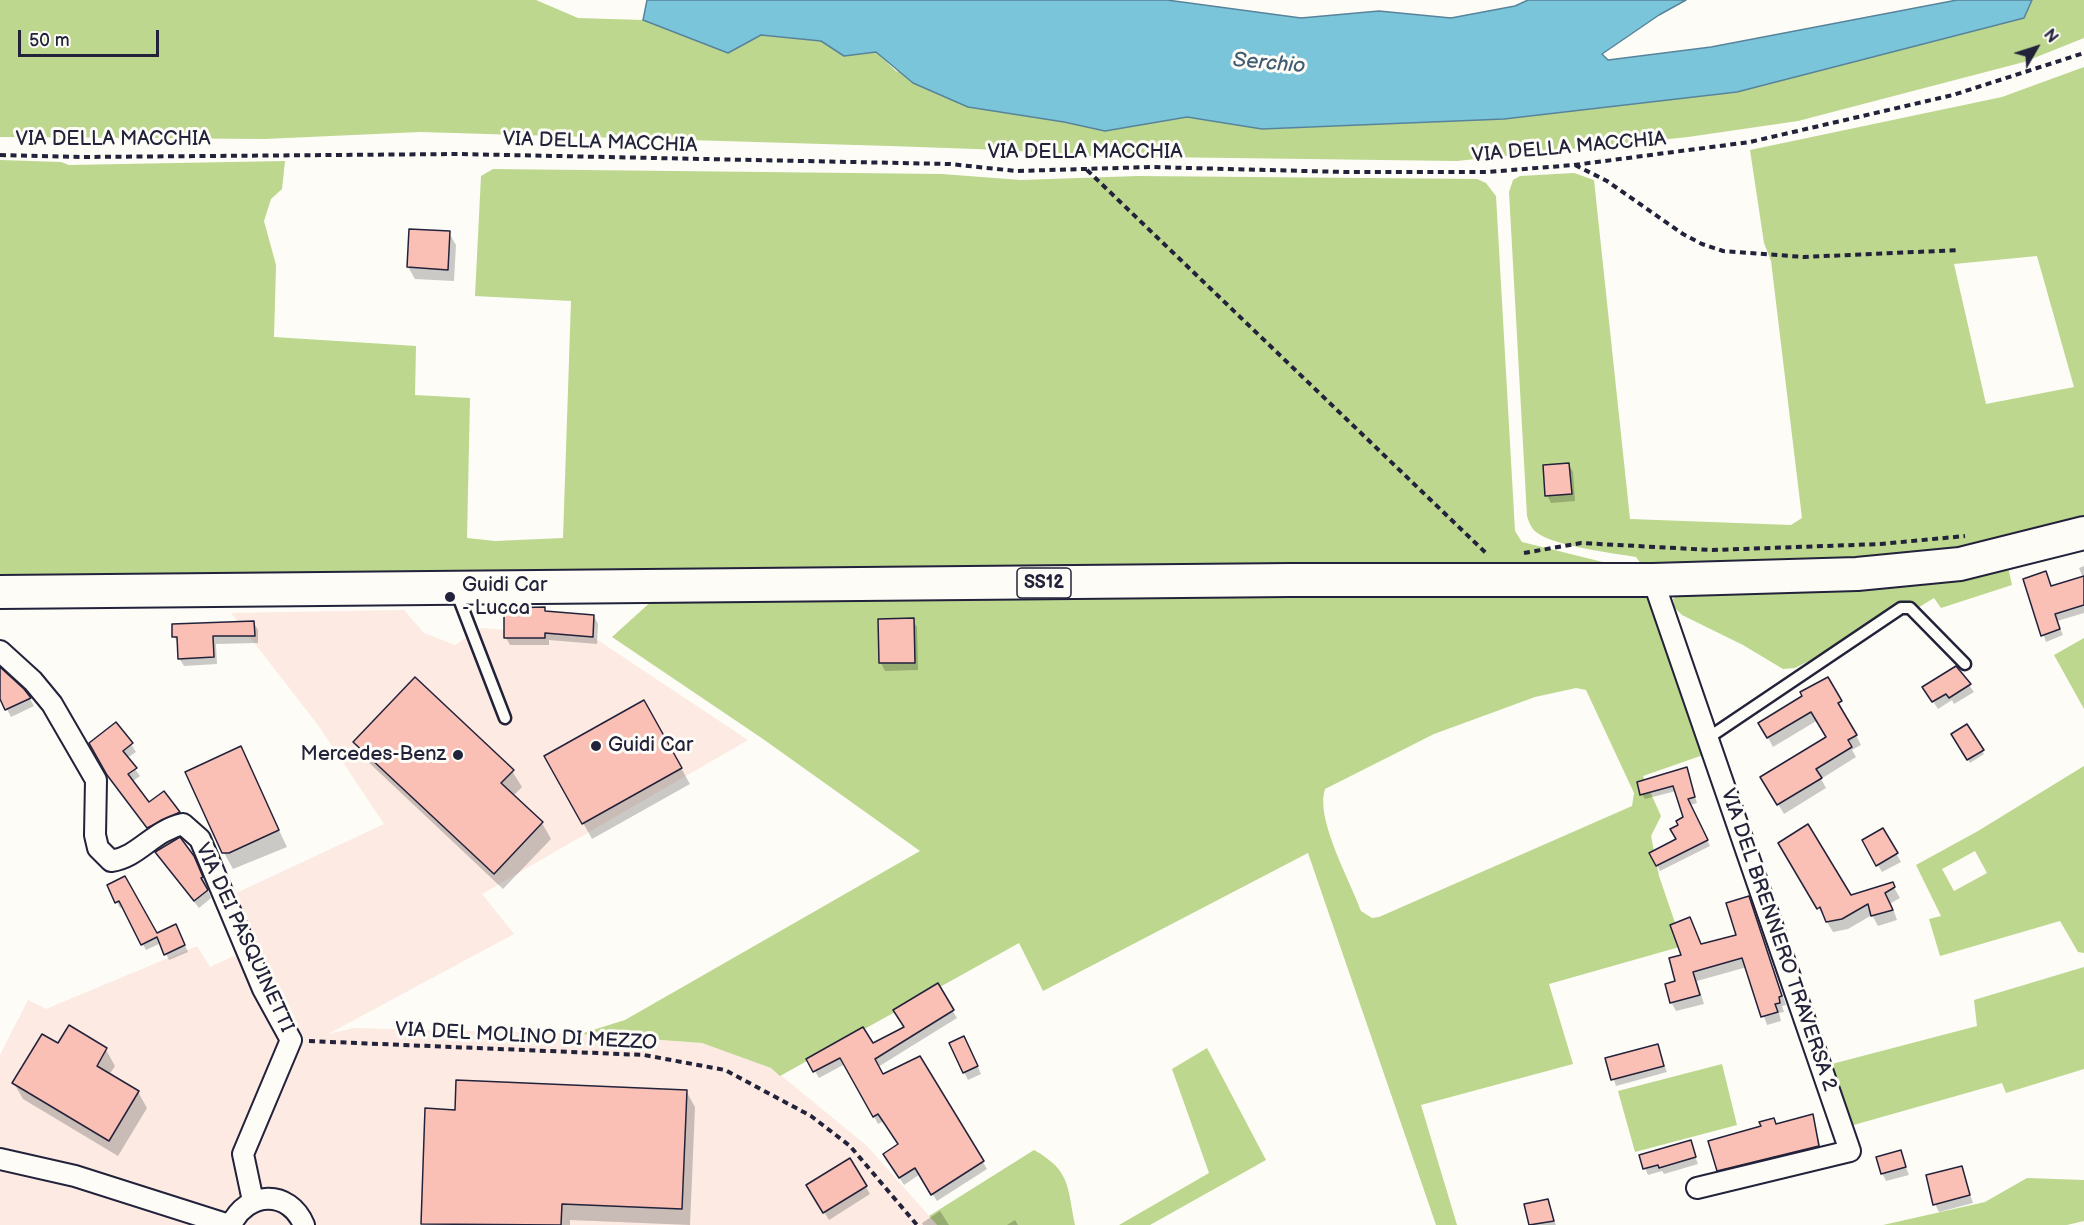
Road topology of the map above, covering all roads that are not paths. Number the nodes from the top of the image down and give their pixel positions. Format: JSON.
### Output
{"nodes":[{"id":1,"x":2084,"y":533,"type":"edge"},
{"id":2,"x":1653,"y":580,"type":"junction"},
{"id":3,"x":454,"y":588,"type":"junction"},
{"id":4,"x":0,"y":592,"type":"edge"},
{"id":5,"x":0,"y":651,"type":"edge"},
{"id":6,"x":1965,"y":664,"type":"dead end"},
{"id":7,"x":505,"y":718,"type":"dead end"},
{"id":8,"x":1708,"y":738,"type":"junction"},
{"id":9,"x":0,"y":1160,"type":"edge"},
{"id":10,"x":1697,"y":1188,"type":"dead end"},
{"id":11,"x":253,"y":1201,"type":"junction"},
{"id":12,"x":230,"y":1225,"type":"edge"},
{"id":13,"x":304,"y":1225,"type":"edge"}],
"edges":[{"from":1,"to":2,"type":"main road","number":"SS12"},
{"from":2,"to":3,"type":"main road","number":"SS12"},
{"from":2,"to":8,"type":"street","name":"VIA DEL BRENNERO TRAVERSA 2"},
{"from":3,"to":4,"type":"main road","number":"SS12"},
{"from":3,"to":7,"type":"lane"},
{"from":5,"to":11,"type":"street","name":"VIA DEI PASQUINETTI"},
{"from":6,"to":8,"type":"lane"},
{"from":8,"to":10,"type":"street","name":"VIA DEL BRENNERO TRAVERSA 2"},
{"from":9,"to":12,"type":"street"},
{"from":11,"to":12,"type":"street"},
{"from":11,"to":13,"type":"street"}]}
